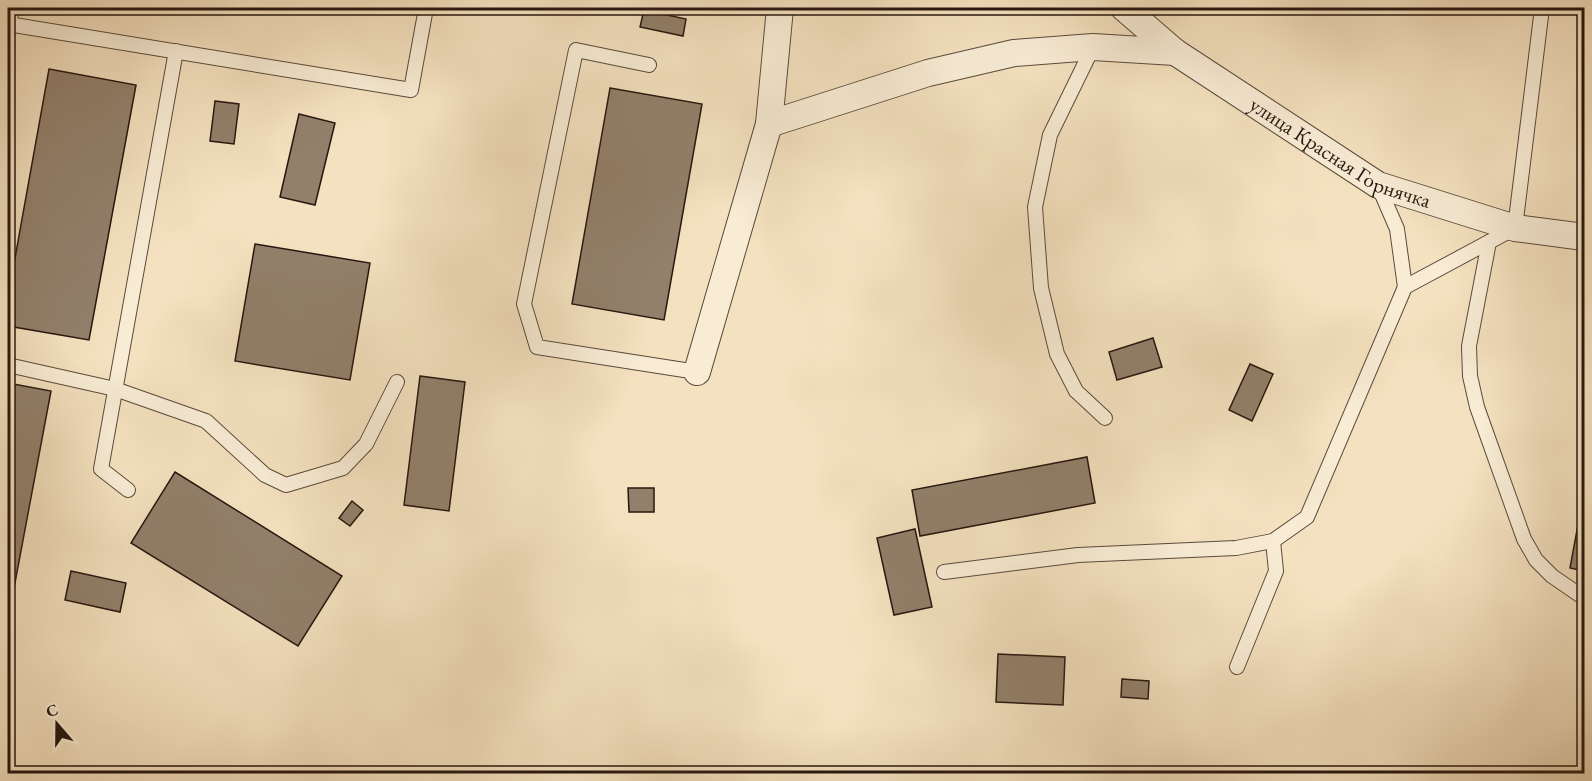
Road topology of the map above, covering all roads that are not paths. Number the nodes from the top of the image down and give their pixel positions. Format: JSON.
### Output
{"nodes":[{"id":1,"x":12,"y":8,"type":"edge"},
{"id":2,"x":426,"y":8,"type":"edge"},
{"id":3,"x":780,"y":8,"type":"edge"},
{"id":4,"x":1124,"y":8,"type":"edge"},
{"id":5,"x":1542,"y":8,"type":"edge"},
{"id":6,"x":8,"y":27,"type":"edge"},
{"id":7,"x":1093,"y":47,"type":"junction"},
{"id":8,"x":176,"y":51,"type":"junction"},
{"id":9,"x":1175,"y":52,"type":"junction"},
{"id":10,"x":649,"y":65,"type":"dead end"},
{"id":11,"x":769,"y":124,"type":"junction"},
{"id":12,"x":1378,"y":186,"type":"junction"},
{"id":13,"x":1515,"y":228,"type":"junction"},
{"id":14,"x":1584,"y":237,"type":"edge"},
{"id":15,"x":1489,"y":242,"type":"junction"},
{"id":16,"x":1405,"y":287,"type":"junction"},
{"id":17,"x":8,"y":365,"type":"edge"},
{"id":18,"x":697,"y":372,"type":"joint"},
{"id":19,"x":397,"y":382,"type":"dead end"},
{"id":20,"x":115,"y":389,"type":"junction"},
{"id":21,"x":1105,"y":418,"type":"dead end"},
{"id":22,"x":128,"y":490,"type":"dead end"},
{"id":23,"x":1272,"y":541,"type":"junction"},
{"id":24,"x":944,"y":572,"type":"dead end"},
{"id":25,"x":1584,"y":598,"type":"edge"},
{"id":26,"x":1237,"y":667,"type":"dead end"}],
"edges":[{"from":1,"to":6,"type":"lane"},
{"from":2,"to":8,"type":"lane"},
{"from":3,"to":11,"type":"street"},
{"from":4,"to":9,"type":"street","name":"улица Красная Горнячка"},
{"from":5,"to":13,"type":"lane"},
{"from":6,"to":8,"type":"lane"},
{"from":7,"to":9,"type":"street"},
{"from":7,"to":11,"type":"street"},
{"from":7,"to":21,"type":"lane"},
{"from":8,"to":20,"type":"lane"},
{"from":9,"to":12,"type":"street","name":"улица Красная Горнячка"},
{"from":10,"to":18,"type":"lane"},
{"from":11,"to":18,"type":"street"},
{"from":12,"to":13,"type":"street","name":"улица Красная Горнячка"},
{"from":12,"to":16,"type":"lane"},
{"from":13,"to":14,"type":"street","name":"улица Красная Горнячка"},
{"from":13,"to":15,"type":"lane"},
{"from":15,"to":16,"type":"lane"},
{"from":15,"to":25,"type":"lane"},
{"from":16,"to":23,"type":"lane"},
{"from":17,"to":20,"type":"lane"},
{"from":19,"to":20,"type":"lane"},
{"from":20,"to":22,"type":"lane"},
{"from":23,"to":24,"type":"lane"},
{"from":23,"to":26,"type":"lane"}]}
